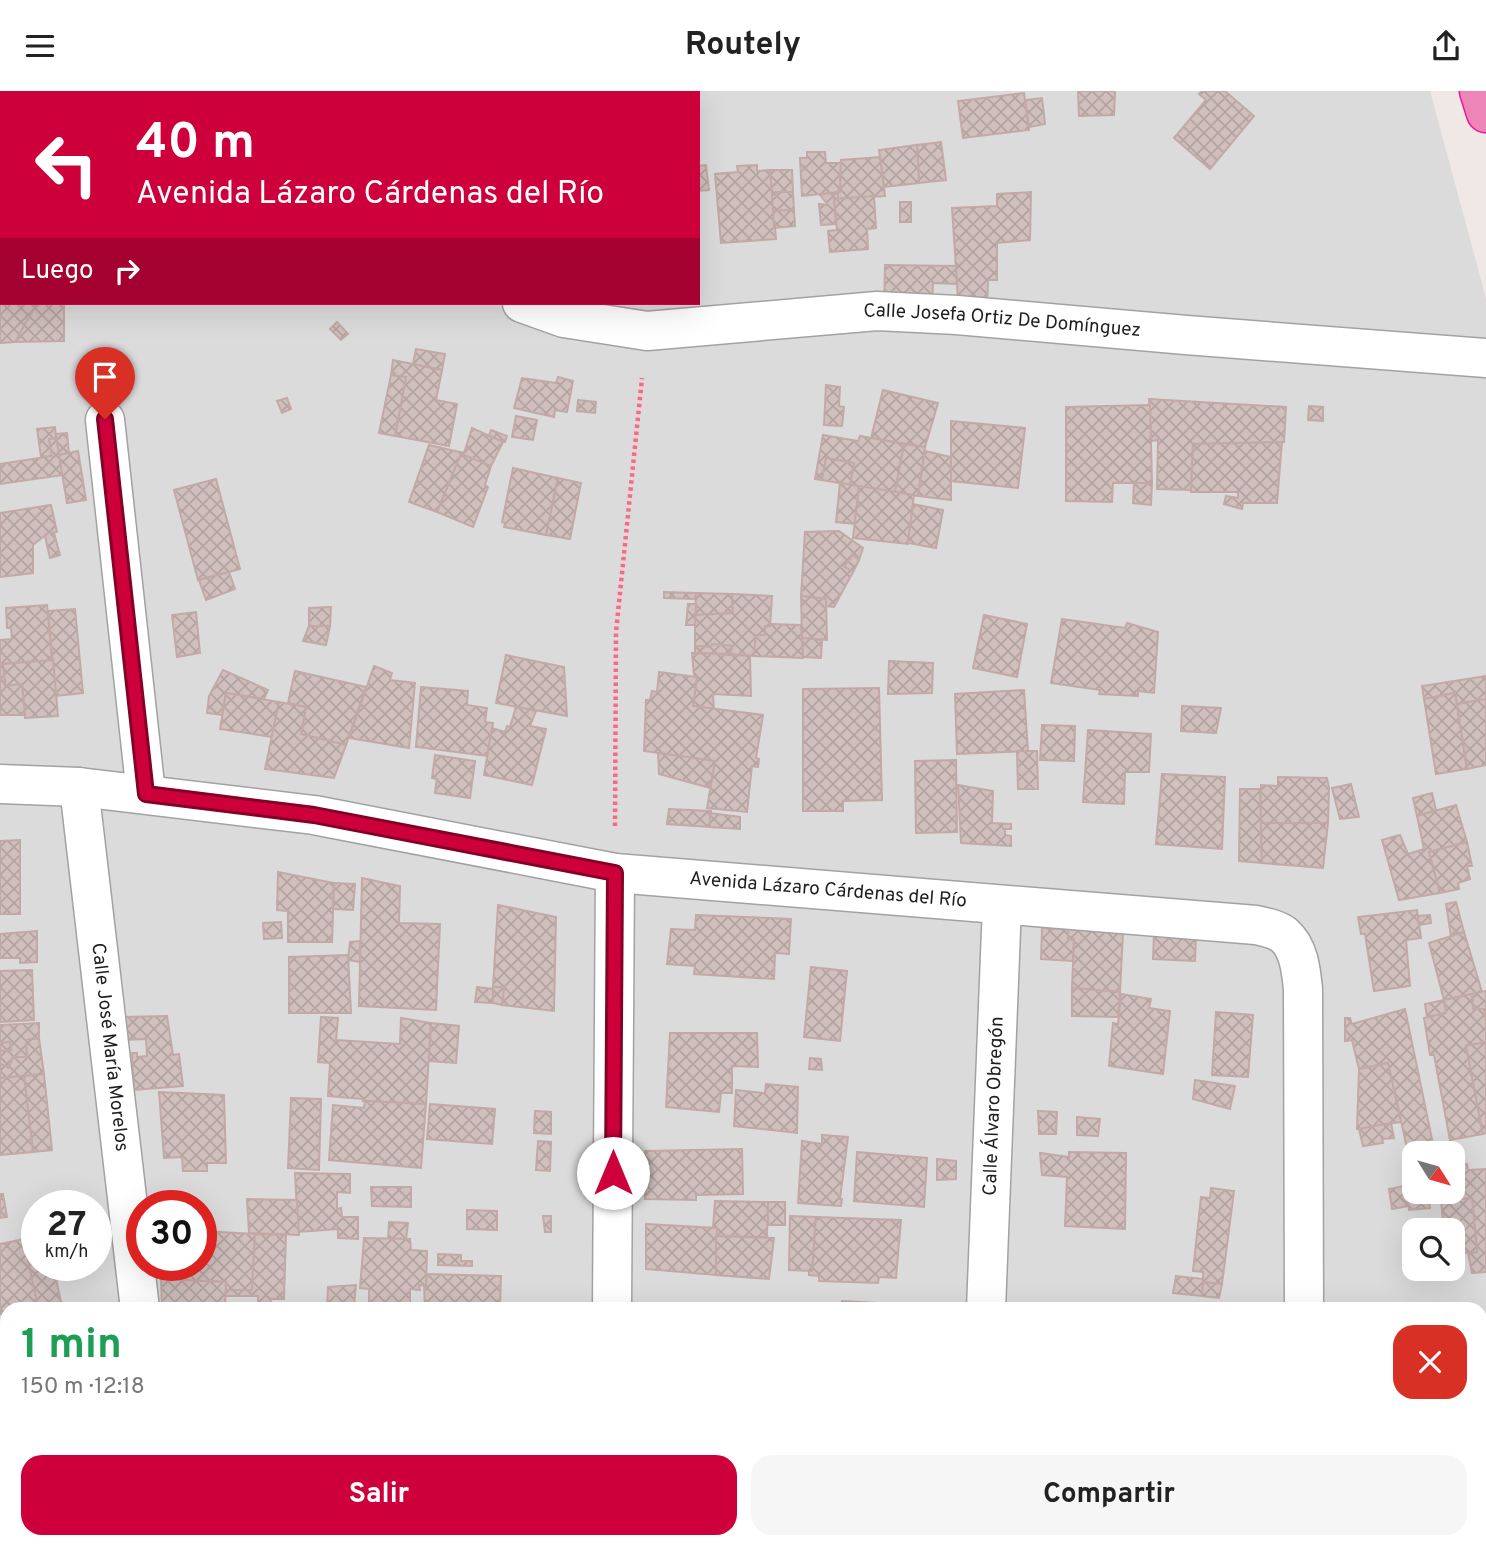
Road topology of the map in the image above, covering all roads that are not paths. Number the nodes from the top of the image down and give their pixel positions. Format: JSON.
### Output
{"nodes":[{"id":1,"x":1479,"y":91,"type":"edge"},
{"id":2,"x":1486,"y":113,"type":"edge"},
{"id":3,"x":528,"y":305,"type":"edge"},
{"id":4,"x":1486,"y":358,"type":"edge"},
{"id":5,"x":105,"y":419,"type":"dead end"},
{"id":6,"x":0,"y":784,"type":"edge"},
{"id":7,"x":79,"y":787,"type":"junction"},
{"id":8,"x":146,"y":794,"type":"junction"},
{"id":9,"x":615,"y":873,"type":"junction"},
{"id":10,"x":1002,"y":905,"type":"junction"},
{"id":11,"x":139,"y":1302,"type":"edge"},
{"id":12,"x":612,"y":1302,"type":"edge"},
{"id":13,"x":986,"y":1302,"type":"edge"},
{"id":14,"x":1304,"y":1302,"type":"edge"}],
"edges":[{"from":1,"to":2,"type":"highway"},
{"from":3,"to":4,"type":"street","name":"Calle Josefa Ortiz De Domínguez"},
{"from":5,"to":8,"type":"street"},
{"from":6,"to":7,"type":"street","name":"Avenida Lázaro Cárdenas del Río"},
{"from":7,"to":8,"type":"street","name":"Avenida Lázaro Cárdenas del Río"},
{"from":7,"to":11,"type":"street","name":"Calle José María Morelos"},
{"from":8,"to":9,"type":"street","name":"Avenida Lázaro Cárdenas del Río"},
{"from":9,"to":10,"type":"street","name":"Avenida Lázaro Cárdenas del Río"},
{"from":9,"to":12,"type":"street"},
{"from":10,"to":13,"type":"street","name":"Calle Álvaro Obregón"},
{"from":10,"to":14,"type":"street","name":"Avenida Lázaro Cárdenas del Río"}]}
